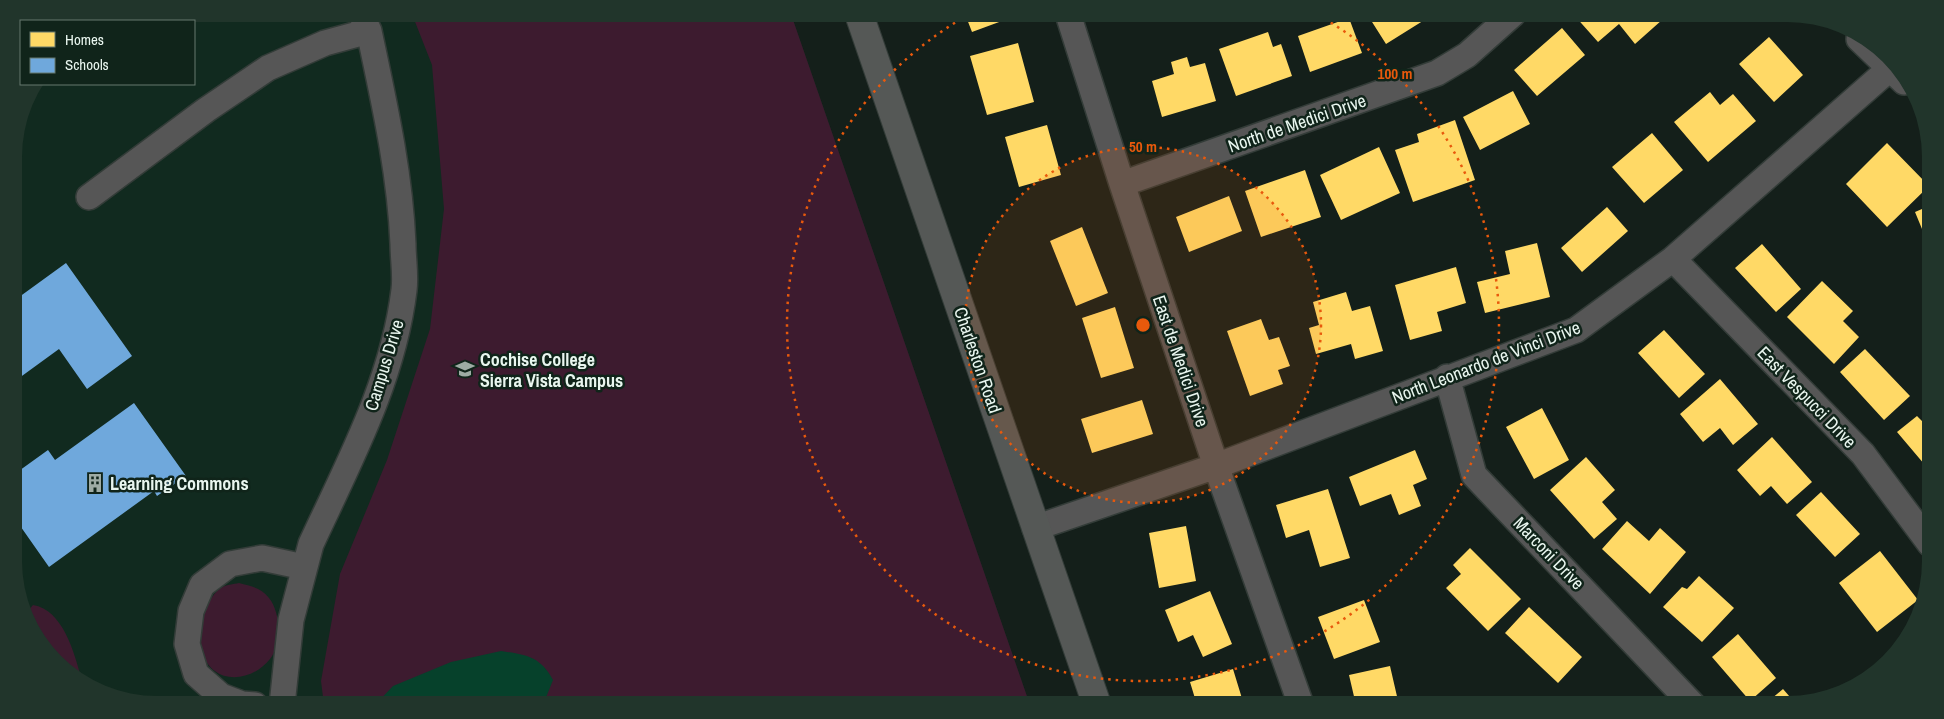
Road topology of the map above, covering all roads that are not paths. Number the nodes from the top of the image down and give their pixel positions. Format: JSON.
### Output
{"nodes":[{"id":1,"x":365,"y":22,"type":"edge"},
{"id":2,"x":1071,"y":22,"type":"edge"},
{"id":3,"x":1504,"y":22,"type":"edge"},
{"id":4,"x":363,"y":23,"type":"edge"},
{"id":5,"x":862,"y":23,"type":"edge"},
{"id":6,"x":1893,"y":74,"type":"edge"},
{"id":7,"x":1122,"y":184,"type":"junction"},
{"id":8,"x":89,"y":197,"type":"dead end"},
{"id":9,"x":1674,"y":259,"type":"junction"},
{"id":10,"x":1447,"y":377,"type":"junction"},
{"id":11,"x":1216,"y":466,"type":"junction"},
{"id":12,"x":1035,"y":528,"type":"junction"},
{"id":13,"x":1922,"y":533,"type":"edge"},
{"id":14,"x":304,"y":567,"type":"junction"},
{"id":15,"x":221,"y":696,"type":"edge"},
{"id":16,"x":283,"y":696,"type":"edge"},
{"id":17,"x":1094,"y":696,"type":"edge"},
{"id":18,"x":1298,"y":696,"type":"edge"},
{"id":19,"x":1684,"y":696,"type":"edge"}],
"edges":[{"from":1,"to":14,"type":"street","name":"Campus Drive"},
{"from":2,"to":7,"type":"street","name":"East de Medici Drive"},
{"from":3,"to":7,"type":"street","name":"North de Medici Drive"},
{"from":4,"to":8,"type":"street"},
{"from":5,"to":12,"type":"main road","name":"Charleston Road"},
{"from":6,"to":9,"type":"street","name":"North Leonardo de Vinci Drive"},
{"from":7,"to":11,"type":"street","name":"East de Medici Drive"},
{"from":9,"to":10,"type":"street","name":"North Leonardo de Vinci Drive"},
{"from":9,"to":13,"type":"street","name":"East Vespucci Drive"},
{"from":10,"to":11,"type":"street","name":"North Leonardo de Vinci Drive"},
{"from":10,"to":19,"type":"street","name":"Marconi Drive"},
{"from":11,"to":12,"type":"street","name":"North Leonardo de Vinci Drive"},
{"from":11,"to":18,"type":"street","name":"East de Medici Drive"},
{"from":12,"to":17,"type":"main road","name":"Charleston Road"},
{"from":14,"to":15,"type":"street"},
{"from":14,"to":16,"type":"street","name":"Campus Drive"}]}
